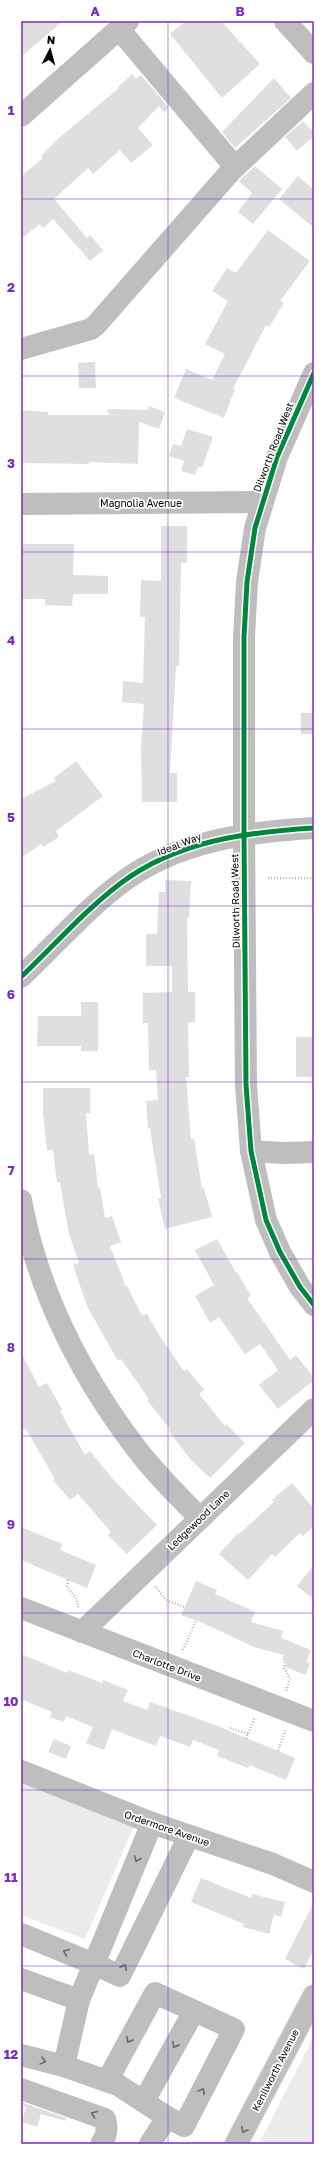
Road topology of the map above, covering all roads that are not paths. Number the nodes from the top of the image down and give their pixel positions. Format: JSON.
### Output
{"nodes":[{"id":1,"x":285,"y":21,"type":"edge"},
{"id":2,"x":123,"y":25,"type":"edge"},
{"id":3,"x":314,"y":53,"type":"edge"},
{"id":4,"x":314,"y":93,"type":"edge"},
{"id":5,"x":21,"y":116,"type":"edge"},
{"id":6,"x":235,"y":167,"type":"junction"},
{"id":7,"x":21,"y":349,"type":"edge"},
{"id":8,"x":314,"y":373,"type":"edge"},
{"id":9,"x":262,"y":502,"type":"junction"},
{"id":10,"x":21,"y":504,"type":"edge"},
{"id":11,"x":314,"y":828,"type":"edge"},
{"id":12,"x":244,"y":834,"type":"junction"},
{"id":13,"x":21,"y":977,"type":"edge"},
{"id":14,"x":252,"y":1151,"type":"junction"},
{"id":15,"x":314,"y":1152,"type":"edge"},
{"id":16,"x":21,"y":1200,"type":"edge"},
{"id":17,"x":314,"y":1306,"type":"edge"},
{"id":18,"x":314,"y":1409,"type":"edge"},
{"id":19,"x":200,"y":1518,"type":"junction"},
{"id":20,"x":21,"y":1608,"type":"edge"},
{"id":21,"x":82,"y":1632,"type":"junction"},
{"id":22,"x":314,"y":1721,"type":"edge"},
{"id":23,"x":21,"y":1771,"type":"edge"},
{"id":24,"x":152,"y":1823,"type":"junction"},
{"id":25,"x":189,"y":1836,"type":"junction"},
{"id":26,"x":314,"y":1882,"type":"edge"},
{"id":27,"x":21,"y":1934,"type":"edge"},
{"id":28,"x":94,"y":1964,"type":"junction"},
{"id":29,"x":21,"y":1979,"type":"edge"},
{"id":30,"x":314,"y":1996,"type":"edge"},
{"id":31,"x":79,"y":2000,"type":"junction"},
{"id":32,"x":194,"y":2011,"type":"junction"},
{"id":33,"x":21,"y":2055,"type":"edge"},
{"id":34,"x":64,"y":2066,"type":"junction"},
{"id":35,"x":107,"y":2081,"type":"junction"},
{"id":36,"x":21,"y":2089,"type":"edge"},
{"id":37,"x":144,"y":2101,"type":"junction"},
{"id":38,"x":176,"y":2121,"type":"junction"},
{"id":39,"x":101,"y":2144,"type":"edge"},
{"id":40,"x":150,"y":2144,"type":"edge"},
{"id":41,"x":236,"y":2144,"type":"edge"}],
"edges":[{"from":1,"to":3,"type":"street"},
{"from":2,"to":5,"type":"street"},
{"from":2,"to":6,"type":"street"},
{"from":4,"to":6,"type":"street"},
{"from":6,"to":7,"type":"street"},
{"from":8,"to":9,"type":"street","name":"Dilworth Road West"},
{"from":9,"to":10,"type":"street","name":"Magnolia Avenue"},
{"from":9,"to":12,"type":"street","name":"Dilworth Road West"},
{"from":11,"to":12,"type":"street","name":"Ideal Way"},
{"from":12,"to":13,"type":"street","name":"Ideal Way"},
{"from":12,"to":14,"type":"street","name":"Dilworth Road West"},
{"from":14,"to":15,"type":"street"},
{"from":14,"to":17,"type":"street","name":"Dilworth Road West"},
{"from":16,"to":19,"type":"street"},
{"from":18,"to":19,"type":"street","name":"Ledgewood Lane"},
{"from":19,"to":21,"type":"street","name":"Ledgewood Lane"},
{"from":20,"to":21,"type":"street","name":"Charlotte Drive"},
{"from":21,"to":22,"type":"street","name":"Charlotte Drive"},
{"from":23,"to":24,"type":"street","name":"Ordermore Avenue"},
{"from":24,"to":25,"type":"street","name":"Ordermore Avenue"},
{"from":24,"to":28,"type":"street","one_way":true},
{"from":25,"to":26,"type":"street","name":"Ordermore Avenue"},
{"from":28,"to":25,"type":"street","one_way":true},
{"from":28,"to":27,"type":"street","one_way":true},
{"from":28,"to":31,"type":"street"},
{"from":29,"to":31,"type":"street"},
{"from":30,"to":41,"type":"street","name":"Kenilworth Avenue","one_way":true},
{"from":31,"to":34,"type":"street"},
{"from":32,"to":35,"type":"street","one_way":true},
{"from":32,"to":37,"type":"street","one_way":true},
{"from":38,"to":32,"type":"street","one_way":true},
{"from":33,"to":34,"type":"street","one_way":true},
{"from":34,"to":35,"type":"street"},
{"from":35,"to":37,"type":"street"},
{"from":39,"to":36,"type":"street","one_way":true},
{"from":37,"to":38,"type":"street"},
{"from":38,"to":40,"type":"street"}]}
